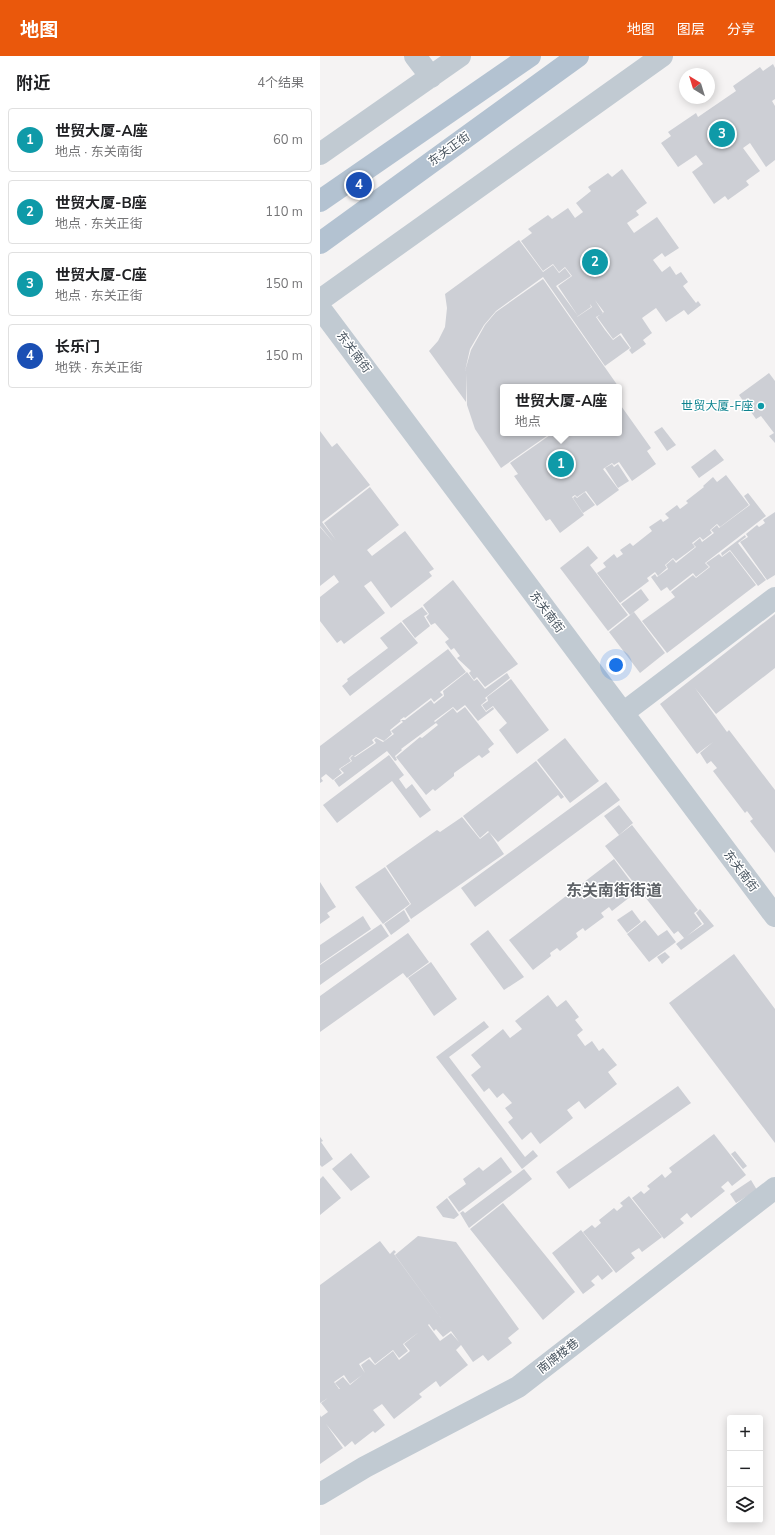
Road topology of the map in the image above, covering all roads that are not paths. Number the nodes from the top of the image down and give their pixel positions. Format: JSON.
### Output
{"nodes":[{"id":1,"x":415,"y":56,"type":"edge"},
{"id":2,"x":460,"y":56,"type":"edge"},
{"id":3,"x":530,"y":56,"type":"edge"},
{"id":4,"x":578,"y":56,"type":"edge"},
{"id":5,"x":662,"y":56,"type":"edge"},
{"id":6,"x":430,"y":77,"type":"junction"},
{"id":7,"x":320,"y":154,"type":"edge"},
{"id":8,"x":320,"y":201,"type":"edge"},
{"id":9,"x":320,"y":243,"type":"edge"},
{"id":10,"x":320,"y":300,"type":"edge"},
{"id":11,"x":320,"y":308,"type":"edge"},
{"id":12,"x":775,"y":598,"type":"edge"},
{"id":13,"x":623,"y":713,"type":"junction"},
{"id":14,"x":775,"y":916,"type":"edge"},
{"id":15,"x":775,"y":1188,"type":"edge"},
{"id":16,"x":320,"y":1494,"type":"edge"}],
"edges":[{"from":1,"to":6,"type":"street"},
{"from":2,"to":6,"type":"street"},
{"from":3,"to":8,"type":"main road"},
{"from":4,"to":9,"type":"main road","name":"东关正街"},
{"from":5,"to":10,"type":"street"},
{"from":6,"to":7,"type":"street"},
{"from":11,"to":13,"type":"street","name":"东关南街"},
{"from":12,"to":13,"type":"street"},
{"from":13,"to":14,"type":"street","name":"东关南街"},
{"from":15,"to":16,"type":"street","name":"南牌楼巷"}]}
